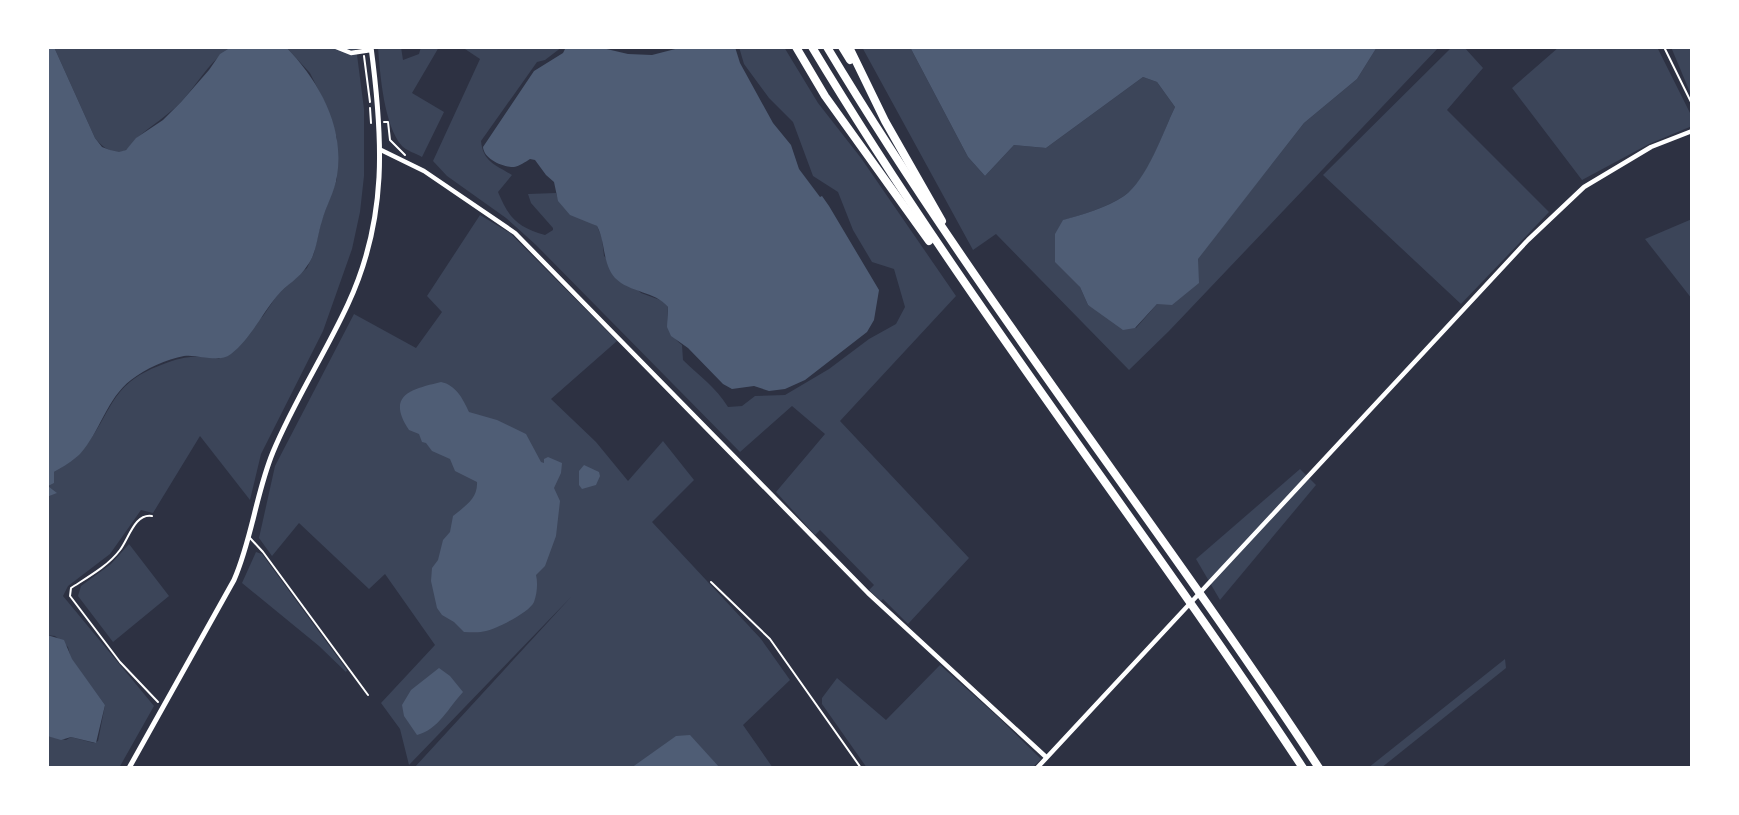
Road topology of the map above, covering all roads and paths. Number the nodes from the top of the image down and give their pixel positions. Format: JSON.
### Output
{"nodes":[{"id":1,"x":335,"y":47,"type":"edge"},
{"id":2,"x":796,"y":47,"type":"edge"},
{"id":3,"x":811,"y":47,"type":"edge"},
{"id":4,"x":827,"y":47,"type":"edge"},
{"id":5,"x":842,"y":47,"type":"edge"},
{"id":6,"x":849,"y":47,"type":"edge"},
{"id":7,"x":1664,"y":47,"type":"edge"},
{"id":8,"x":371,"y":49,"type":"edge"},
{"id":9,"x":363,"y":51,"type":"junction"},
{"id":10,"x":863,"y":80,"type":"junction"},
{"id":11,"x":1692,"y":104,"type":"edge"},
{"id":12,"x":380,"y":122,"type":"junction"},
{"id":13,"x":1692,"y":131,"type":"edge"},
{"id":14,"x":381,"y":150,"type":"junction"},
{"id":15,"x":407,"y":163,"type":"junction"},
{"id":16,"x":966,"y":263,"type":"junction"},
{"id":17,"x":956,"y":273,"type":"junction"},
{"id":18,"x":152,"y":516,"type":"dead end"},
{"id":19,"x":249,"y":537,"type":"junction"},
{"id":20,"x":711,"y":582,"type":"dead end"},
{"id":21,"x":368,"y":695,"type":"dead end"},
{"id":22,"x":158,"y":702,"type":"dead end"},
{"id":23,"x":1046,"y":757,"type":"junction"},
{"id":24,"x":130,"y":768,"type":"edge"},
{"id":25,"x":862,"y":768,"type":"edge"},
{"id":26,"x":1037,"y":768,"type":"edge"},
{"id":27,"x":1303,"y":768,"type":"edge"},
{"id":28,"x":1318,"y":768,"type":"edge"}],
"edges":[{"from":1,"to":9,"type":"street"},
{"from":2,"to":17,"type":"highway"},
{"from":3,"to":17,"type":"highway"},
{"from":4,"to":16,"type":"highway"},
{"from":5,"to":10,"type":"highway"},
{"from":6,"to":10,"type":"highway"},
{"from":7,"to":11,"type":"lane"},
{"from":8,"to":9,"type":"street"},
{"from":8,"to":12,"type":"street"},
{"from":9,"to":12,"type":"path"},
{"from":10,"to":16,"type":"highway"},
{"from":12,"to":14,"type":"street"},
{"from":12,"to":15,"type":"path"},
{"from":13,"to":23,"type":"street"},
{"from":14,"to":15,"type":"street"},
{"from":14,"to":19,"type":"street"},
{"from":15,"to":23,"type":"street"},
{"from":16,"to":28,"type":"highway"},
{"from":17,"to":27,"type":"highway"},
{"from":18,"to":22,"type":"lane"},
{"from":19,"to":21,"type":"lane"},
{"from":19,"to":24,"type":"street"},
{"from":20,"to":25,"type":"lane"},
{"from":23,"to":26,"type":"street"}]}
